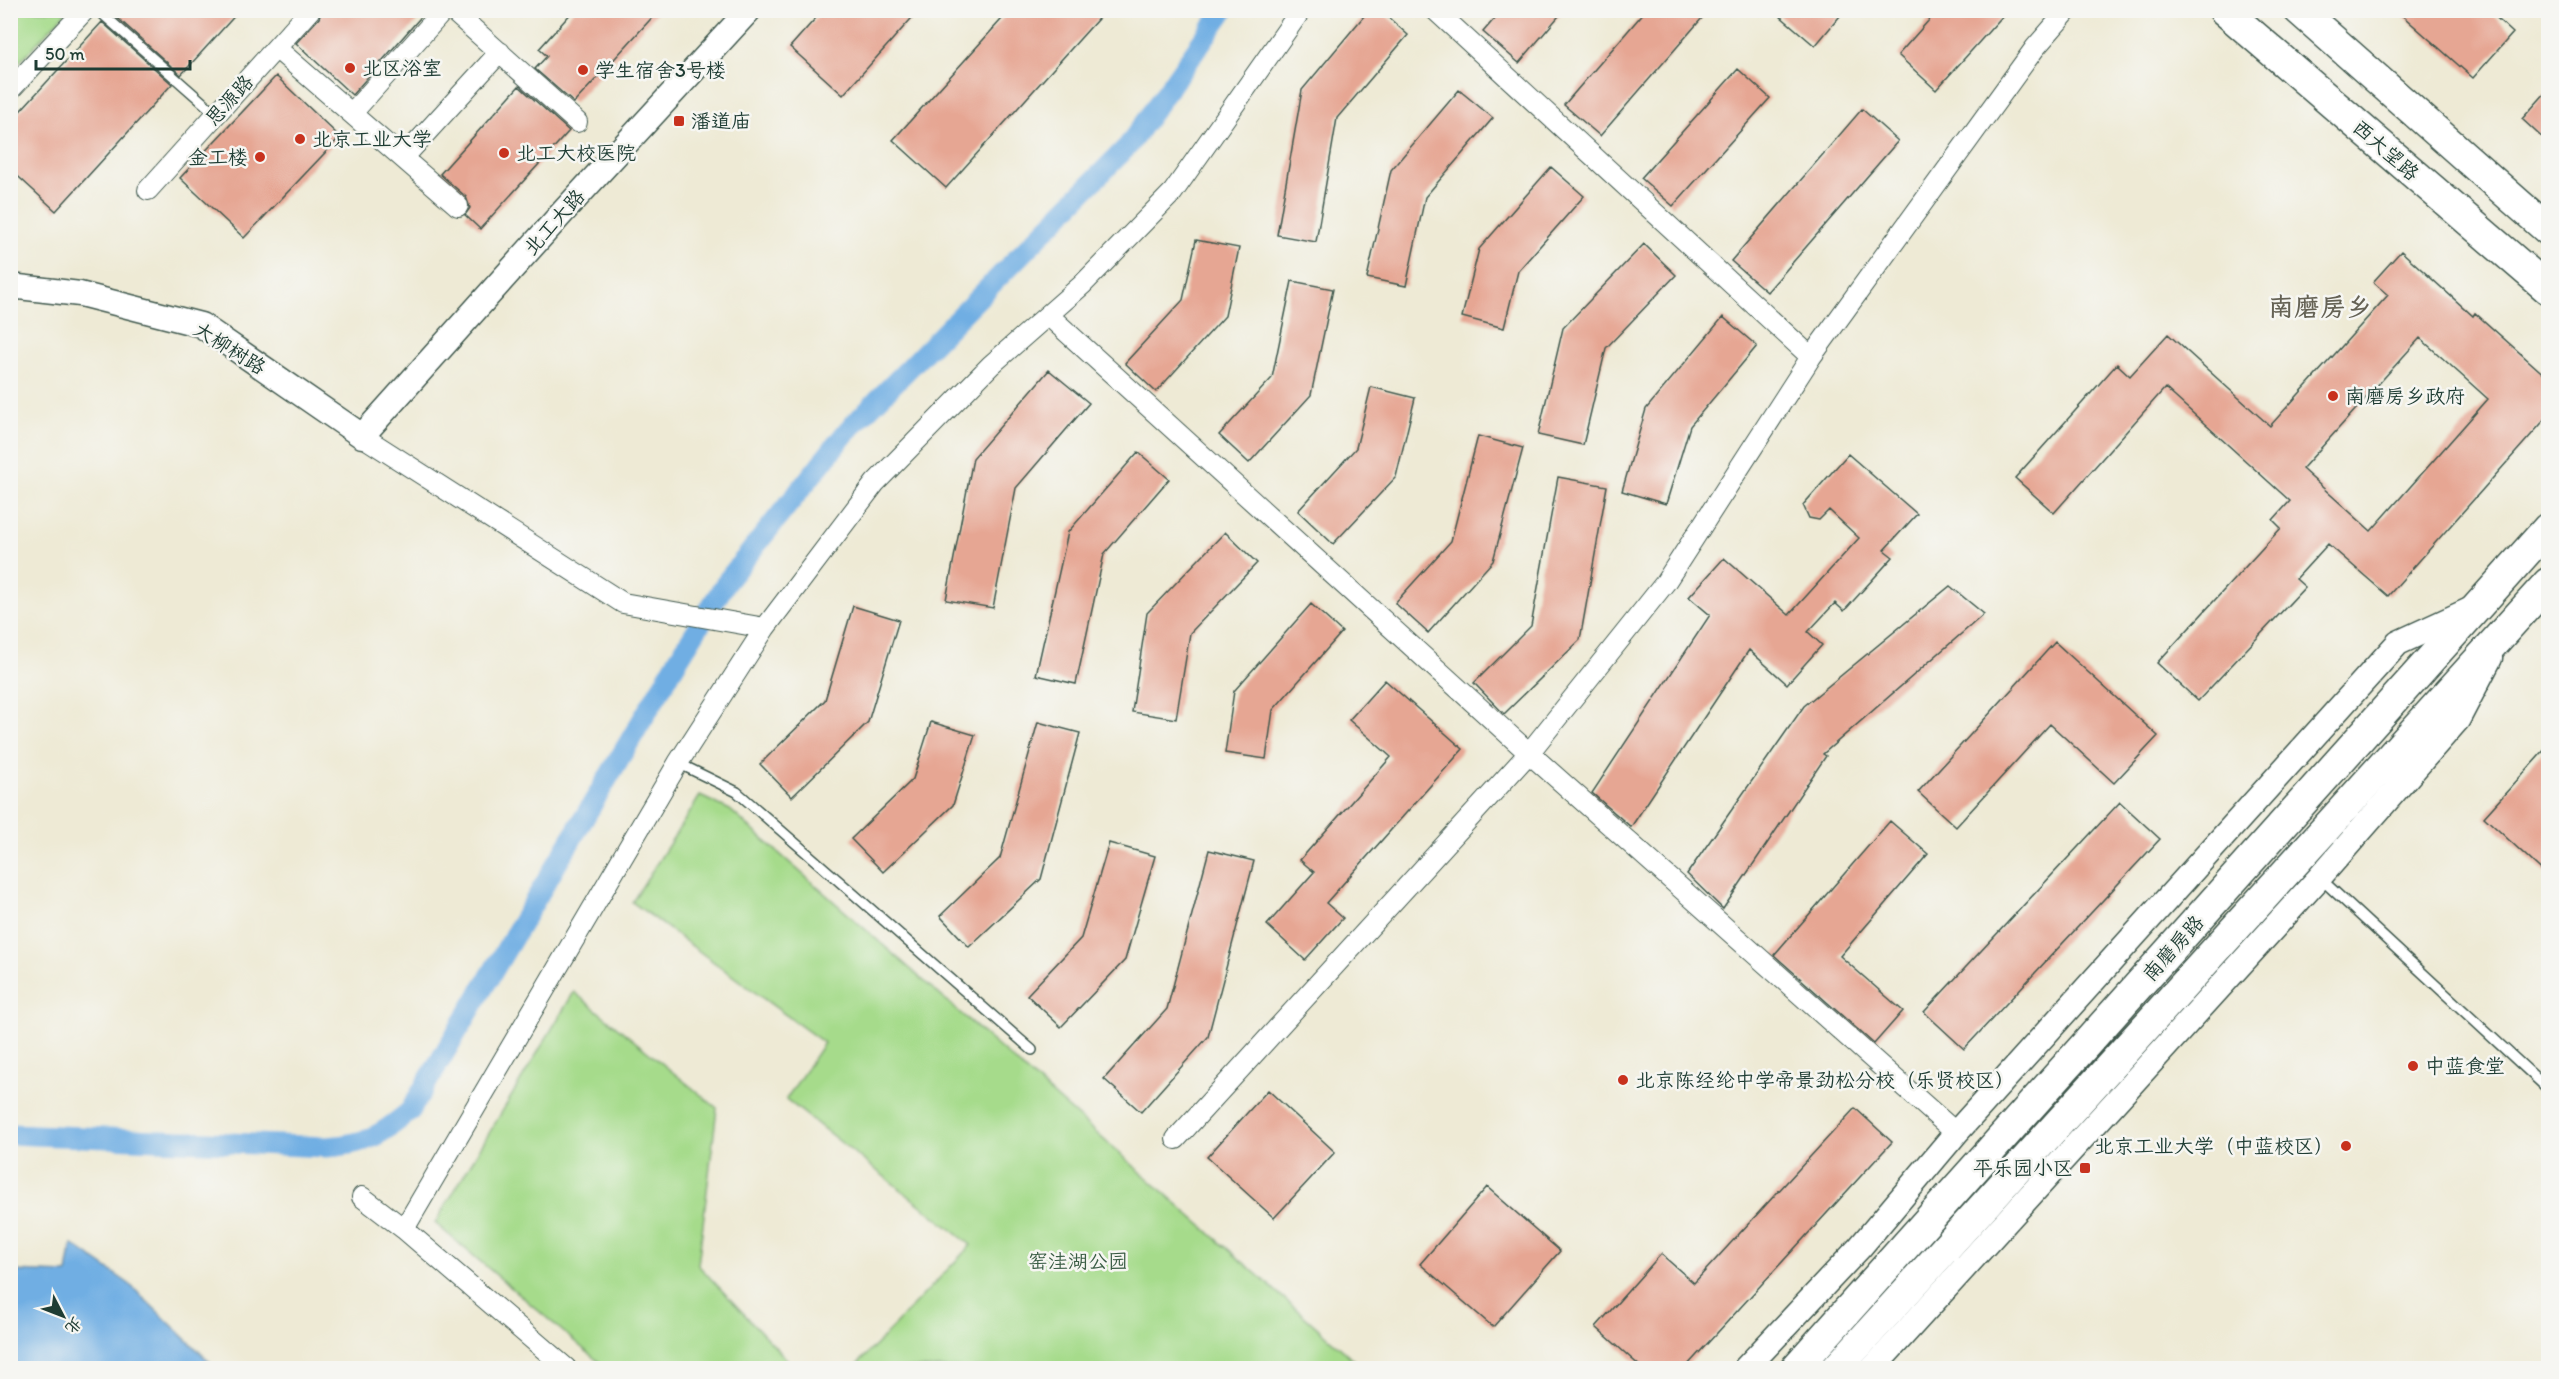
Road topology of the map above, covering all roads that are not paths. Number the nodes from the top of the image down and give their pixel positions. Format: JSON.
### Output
{"nodes":[{"id":1,"x":85,"y":10,"type":"edge"},
{"id":2,"x":98,"y":10,"type":"edge"},
{"id":3,"x":444,"y":10,"type":"edge"},
{"id":4,"x":452,"y":10,"type":"edge"},
{"id":5,"x":749,"y":10,"type":"edge"},
{"id":6,"x":1301,"y":10,"type":"edge"},
{"id":7,"x":1435,"y":10,"type":"edge"},
{"id":8,"x":2068,"y":10,"type":"edge"},
{"id":9,"x":2224,"y":10,"type":"edge"},
{"id":10,"x":2299,"y":10,"type":"edge"},
{"id":11,"x":303,"y":13,"type":"edge"},
{"id":12,"x":276,"y":48,"type":"junction"},
{"id":13,"x":500,"y":52,"type":"junction"},
{"id":14,"x":10,"y":90,"type":"edge"},
{"id":15,"x":351,"y":113,"type":"junction"},
{"id":16,"x":216,"y":114,"type":"junction"},
{"id":17,"x":577,"y":122,"type":"dead end"},
{"id":18,"x":403,"y":158,"type":"junction"},
{"id":19,"x":148,"y":190,"type":"dead end"},
{"id":20,"x":458,"y":206,"type":"dead end"},
{"id":21,"x":2548,"y":230,"type":"edge"},
{"id":22,"x":10,"y":286,"type":"edge"},
{"id":23,"x":2548,"y":289,"type":"edge"},
{"id":24,"x":1048,"y":315,"type":"junction"},
{"id":25,"x":1811,"y":357,"type":"junction"},
{"id":26,"x":362,"y":436,"type":"junction"},
{"id":27,"x":2548,"y":528,"type":"edge"},
{"id":28,"x":2548,"y":583,"type":"edge"},
{"id":29,"x":2477,"y":606,"type":"junction"},
{"id":30,"x":765,"y":628,"type":"junction"},
{"id":31,"x":2502,"y":634,"type":"junction"},
{"id":32,"x":1529,"y":753,"type":"junction"},
{"id":33,"x":678,"y":763,"type":"junction"},
{"id":34,"x":2319,"y":878,"type":"junction"},
{"id":35,"x":1032,"y":1050,"type":"dead end"},
{"id":36,"x":2548,"y":1089,"type":"edge"},
{"id":37,"x":1956,"y":1133,"type":"junction"},
{"id":38,"x":1176,"y":1139,"type":"dead end"},
{"id":39,"x":362,"y":1197,"type":"dead end"},
{"id":40,"x":404,"y":1229,"type":"junction"},
{"id":41,"x":1860,"y":1247,"type":"junction"},
{"id":42,"x":1924,"y":1312,"type":"junction"},
{"id":43,"x":1817,"y":1362,"type":"edge"},
{"id":44,"x":566,"y":1368,"type":"edge"},
{"id":45,"x":1746,"y":1368,"type":"edge"},
{"id":46,"x":1849,"y":1368,"type":"edge"},
{"id":47,"x":1873,"y":1368,"type":"edge"}],
"edges":[{"from":1,"to":14,"type":"street"},
{"from":2,"to":16,"type":"lane"},
{"from":3,"to":15,"type":"street"},
{"from":4,"to":13,"type":"street"},
{"from":5,"to":26,"type":"street","name":"北工大路"},
{"from":6,"to":24,"type":"street"},
{"from":7,"to":25,"type":"street"},
{"from":8,"to":25,"type":"street"},
{"from":9,"to":23,"type":"main road","name":"西大望路"},
{"from":10,"to":21,"type":"main road"},
{"from":11,"to":12,"type":"street","name":"思源路"},
{"from":12,"to":15,"type":"street"},
{"from":12,"to":16,"type":"street","name":"思源路"},
{"from":13,"to":17,"type":"street"},
{"from":13,"to":18,"type":"street"},
{"from":15,"to":18,"type":"street"},
{"from":16,"to":19,"type":"street","name":"思源路"},
{"from":18,"to":20,"type":"street"},
{"from":22,"to":26,"type":"street","name":"大柳树路"},
{"from":24,"to":30,"type":"street"},
{"from":24,"to":32,"type":"street"},
{"from":25,"to":32,"type":"street"},
{"from":26,"to":30,"type":"street"},
{"from":27,"to":29,"type":"main road","name":"南磨房路"},
{"from":28,"to":31,"type":"main road","name":"南磨房路"},
{"from":29,"to":37,"type":"street"},
{"from":29,"to":43,"type":"main road","name":"南磨房路"},
{"from":30,"to":33,"type":"street"},
{"from":31,"to":34,"type":"street"},
{"from":31,"to":43,"type":"main road","name":"南磨房路"},
{"from":32,"to":37,"type":"street"},
{"from":32,"to":38,"type":"street"},
{"from":33,"to":35,"type":"lane"},
{"from":33,"to":40,"type":"street"},
{"from":34,"to":36,"type":"lane"},
{"from":34,"to":42,"type":"street"},
{"from":37,"to":41,"type":"street"},
{"from":39,"to":40,"type":"street"},
{"from":40,"to":44,"type":"street"},
{"from":41,"to":43,"type":"street"},
{"from":41,"to":45,"type":"street"},
{"from":42,"to":46,"type":"street"},
{"from":42,"to":47,"type":"street"}]}
